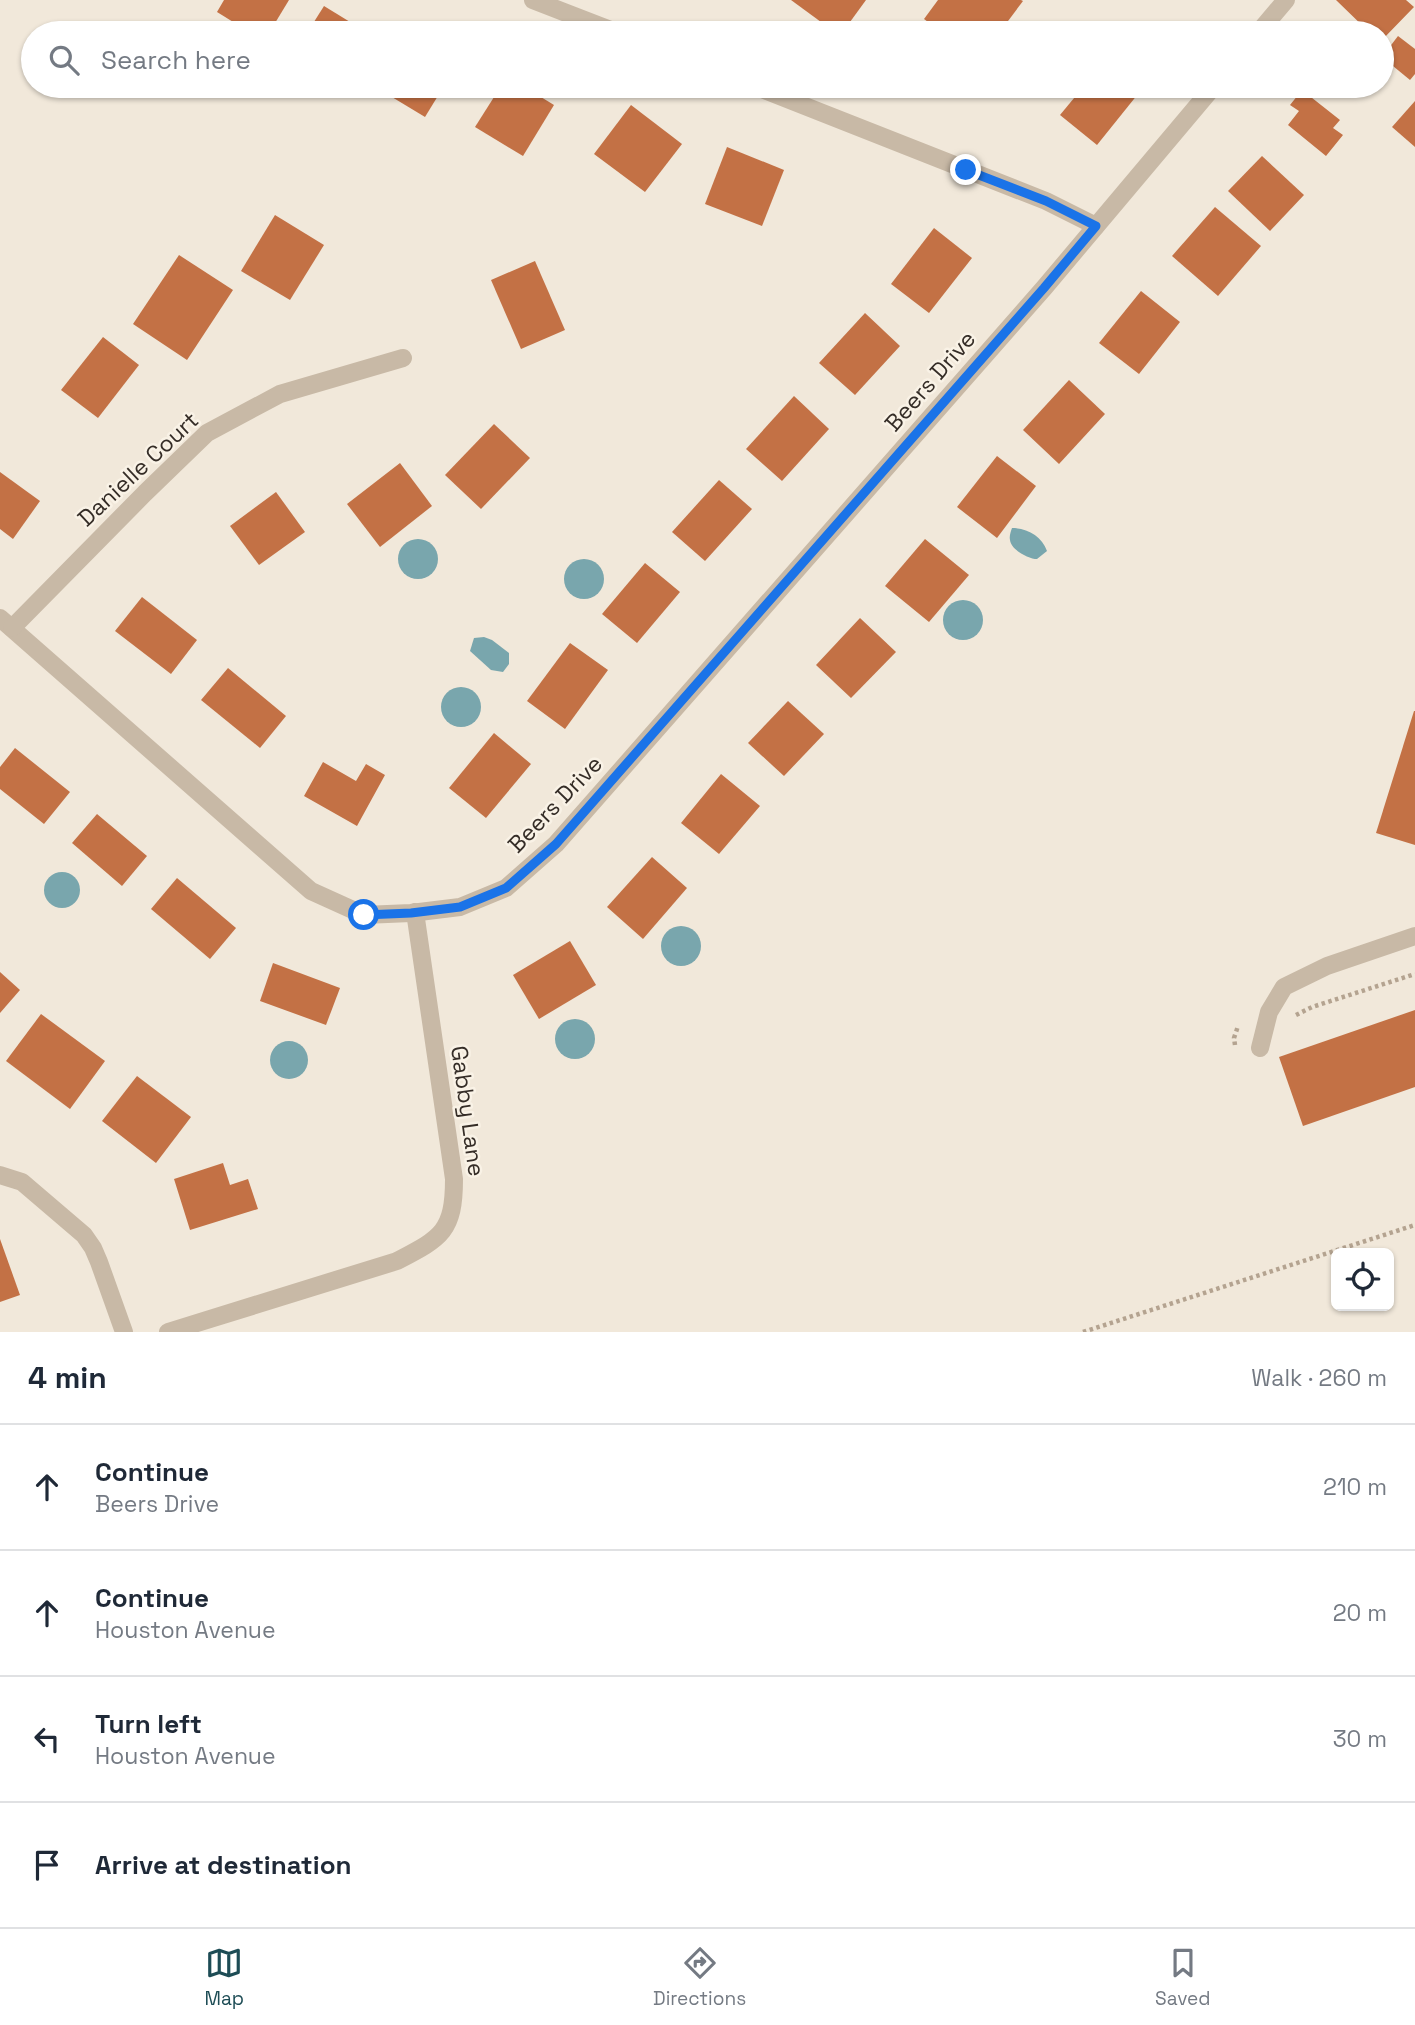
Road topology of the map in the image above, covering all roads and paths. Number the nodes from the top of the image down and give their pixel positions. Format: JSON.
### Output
{"nodes":[{"id":1,"x":533,"y":0,"type":"edge"},
{"id":2,"x":1286,"y":0,"type":"edge"},
{"id":3,"x":587,"y":21,"type":"edge"},
{"id":4,"x":1268,"y":21,"type":"edge"},
{"id":5,"x":784,"y":98,"type":"edge"},
{"id":6,"x":1204,"y":98,"type":"edge"},
{"id":7,"x":1096,"y":226,"type":"junction"},
{"id":8,"x":403,"y":358,"type":"dead end"},
{"id":9,"x":6,"y":623,"type":"edge"},
{"id":10,"x":415,"y":912,"type":"junction"},
{"id":11,"x":1415,"y":936,"type":"edge"},
{"id":12,"x":1259,"y":1048,"type":"dead end"},
{"id":13,"x":0,"y":1175,"type":"edge"},
{"id":14,"x":1415,"y":1225,"type":"edge"},
{"id":15,"x":124,"y":1332,"type":"edge"},
{"id":16,"x":168,"y":1332,"type":"edge"},
{"id":17,"x":1083,"y":1332,"type":"edge"}],
"edges":[{"from":1,"to":3,"type":"street"},
{"from":2,"to":4,"type":"street"},
{"from":5,"to":7,"type":"street"},
{"from":6,"to":7,"type":"street","name":"Beers Drive"},
{"from":7,"to":10,"type":"street","name":"Beers Drive"},
{"from":8,"to":9,"type":"street","name":"Danielle Court"},
{"from":9,"to":10,"type":"street","name":"Beers Drive"},
{"from":10,"to":16,"type":"street","name":"Gabby Lane"},
{"from":11,"to":12,"type":"street"},
{"from":13,"to":15,"type":"street"},
{"from":14,"to":17,"type":"path"}]}
